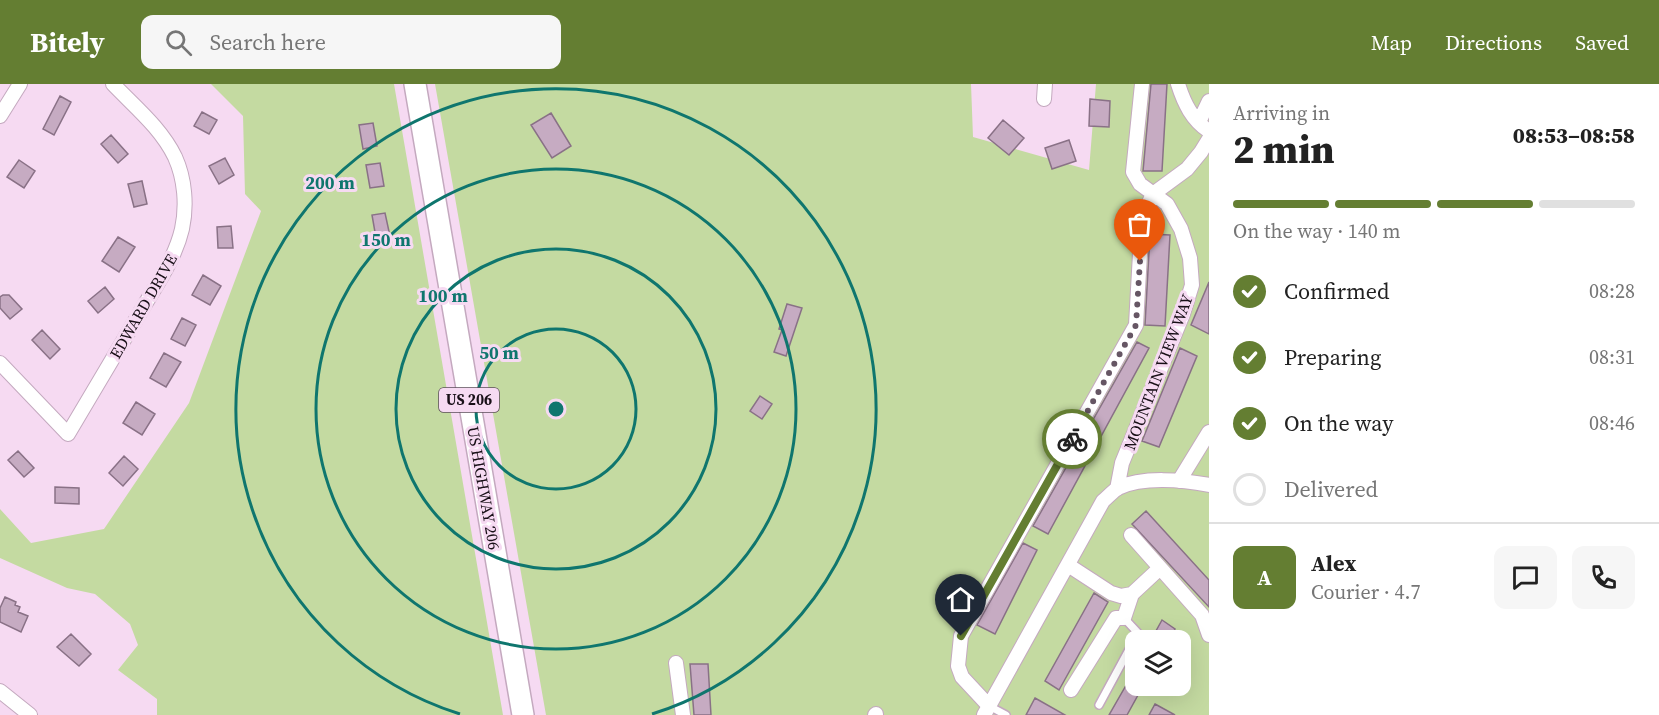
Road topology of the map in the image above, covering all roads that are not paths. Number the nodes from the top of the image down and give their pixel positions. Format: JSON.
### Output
{"nodes":[{"id":1,"x":20,"y":84,"type":"edge"},
{"id":2,"x":113,"y":84,"type":"edge"},
{"id":3,"x":415,"y":84,"type":"edge"},
{"id":4,"x":1045,"y":84,"type":"edge"},
{"id":5,"x":1142,"y":84,"type":"edge"},
{"id":6,"x":1178,"y":84,"type":"edge"},
{"id":7,"x":1044,"y":99,"type":"dead end"},
{"id":8,"x":1209,"y":101,"type":"edge"},
{"id":9,"x":0,"y":116,"type":"edge"},
{"id":10,"x":1204,"y":127,"type":"edge"},
{"id":11,"x":1209,"y":139,"type":"edge"},
{"id":12,"x":1153,"y":194,"type":"junction"},
{"id":13,"x":0,"y":363,"type":"edge"},
{"id":14,"x":1209,"y":432,"type":"edge"},
{"id":15,"x":1179,"y":481,"type":"junction"},
{"id":16,"x":1209,"y":485,"type":"edge"},
{"id":17,"x":1117,"y":489,"type":"junction"},
{"id":18,"x":1131,"y":535,"type":"dead end"},
{"id":19,"x":1068,"y":565,"type":"junction"},
{"id":20,"x":1160,"y":568,"type":"junction"},
{"id":21,"x":1132,"y":594,"type":"junction"},
{"id":22,"x":1124,"y":618,"type":"junction"},
{"id":23,"x":1209,"y":635,"type":"edge"},
{"id":24,"x":676,"y":663,"type":"dead end"},
{"id":25,"x":1071,"y":690,"type":"dead end"},
{"id":26,"x":0,"y":691,"type":"edge"},
{"id":27,"x":1099,"y":705,"type":"dead end"},
{"id":28,"x":986,"y":710,"type":"edge"},
{"id":29,"x":30,"y":715,"type":"edge"},
{"id":30,"x":523,"y":715,"type":"edge"},
{"id":31,"x":683,"y":715,"type":"edge"},
{"id":32,"x":1006,"y":715,"type":"edge"}],
"edges":[{"from":1,"to":9,"type":"street"},
{"from":2,"to":13,"type":"street","name":"EDWARD DRIVE"},
{"from":3,"to":30,"type":"highway","name":"US HIGHWAY 206","number":"US 206"},
{"from":4,"to":7,"type":"street"},
{"from":5,"to":12,"type":"street","name":"MOUNTAIN VIEW WAY"},
{"from":6,"to":10,"type":"street"},
{"from":8,"to":10,"type":"street"},
{"from":11,"to":12,"type":"street"},
{"from":12,"to":17,"type":"street","name":"MOUNTAIN VIEW WAY"},
{"from":12,"to":28,"type":"street"},
{"from":14,"to":15,"type":"street"},
{"from":15,"to":16,"type":"street"},
{"from":15,"to":17,"type":"street"},
{"from":17,"to":19,"type":"street","name":"MOUNTAIN VIEW WAY"},
{"from":18,"to":20,"type":"street"},
{"from":19,"to":21,"type":"street"},
{"from":19,"to":28,"type":"street","name":"MOUNTAIN VIEW WAY"},
{"from":20,"to":21,"type":"street"},
{"from":20,"to":23,"type":"street"},
{"from":21,"to":22,"type":"street"},
{"from":22,"to":25,"type":"street"},
{"from":22,"to":27,"type":"lane"},
{"from":24,"to":31,"type":"street"},
{"from":26,"to":29,"type":"street"},
{"from":28,"to":32,"type":"lane"}]}
